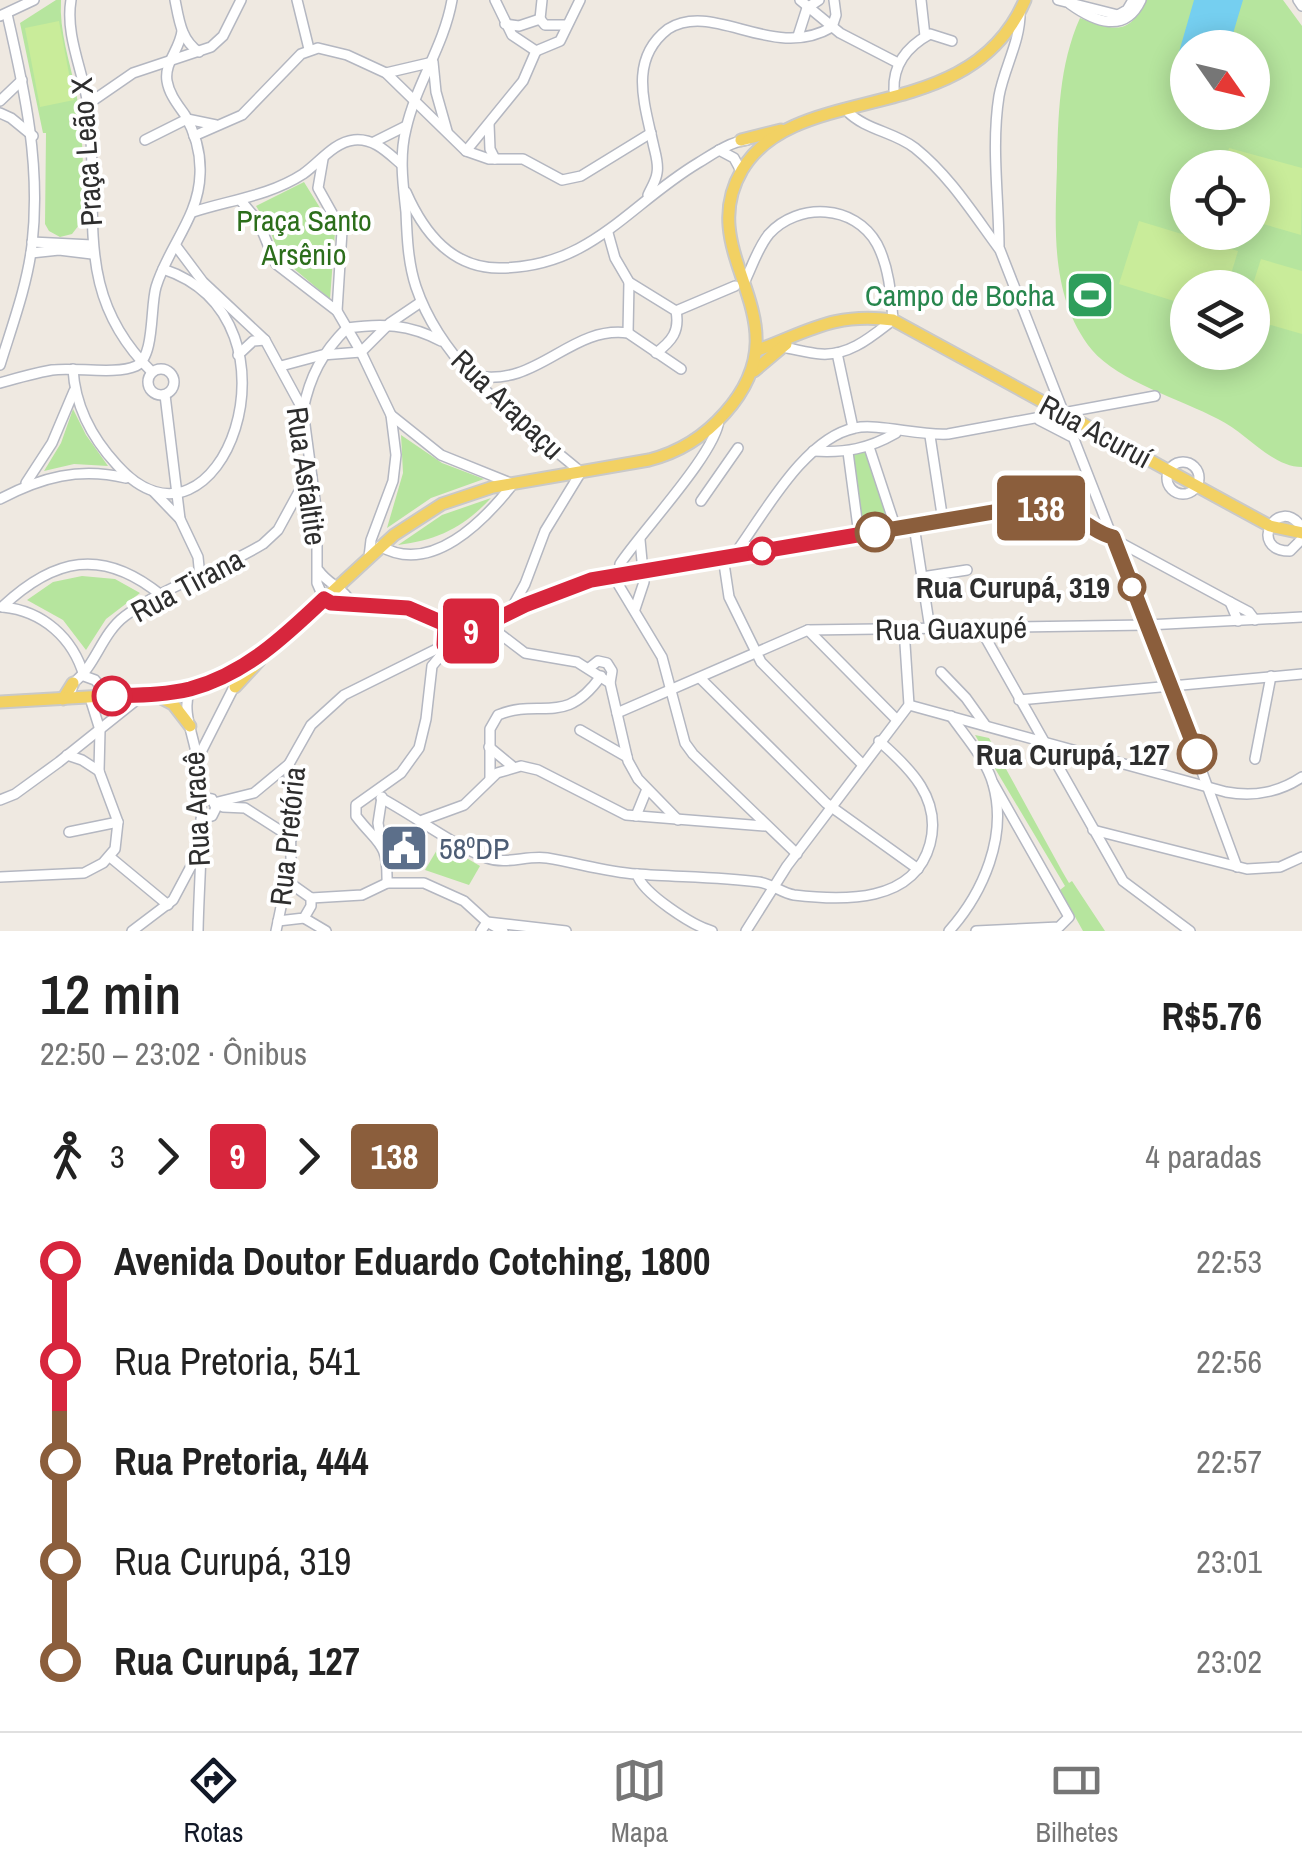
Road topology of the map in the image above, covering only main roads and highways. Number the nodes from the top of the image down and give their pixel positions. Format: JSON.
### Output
{"nodes":[{"id":1,"x":1022,"y":6,"type":"edge"},
{"id":2,"x":785,"y":130,"type":"junction"},
{"id":3,"x":741,"y":140,"type":"road end"},
{"id":4,"x":793,"y":338,"type":"junction"},
{"id":5,"x":758,"y":350,"type":"junction"},
{"id":6,"x":752,"y":373,"type":"junction"},
{"id":7,"x":1302,"y":534,"type":"edge"},
{"id":8,"x":268,"y":651,"type":"junction"},
{"id":9,"x":78,"y":680,"type":"road end"},
{"id":10,"x":235,"y":688,"type":"road end"},
{"id":11,"x":148,"y":694,"type":"junction"},
{"id":12,"x":69,"y":699,"type":"junction"},
{"id":13,"x":0,"y":702,"type":"edge"},
{"id":14,"x":190,"y":726,"type":"road end"}],
"edges":[{"from":1,"to":2,"type":"main road"},
{"from":2,"to":3,"type":"main road"},
{"from":2,"to":5,"type":"main road"},
{"from":4,"to":5,"type":"main road"},
{"from":4,"to":6,"type":"main road"},
{"from":4,"to":7,"type":"main road","name":"Rua Acuruí"},
{"from":5,"to":6,"type":"main road"},
{"from":6,"to":8,"type":"main road"},
{"from":8,"to":10,"type":"main road"},
{"from":8,"to":11,"type":"main road"},
{"from":9,"to":12,"type":"main road"},
{"from":11,"to":12,"type":"main road"},
{"from":11,"to":14,"type":"main road"},
{"from":12,"to":13,"type":"main road"}]}
